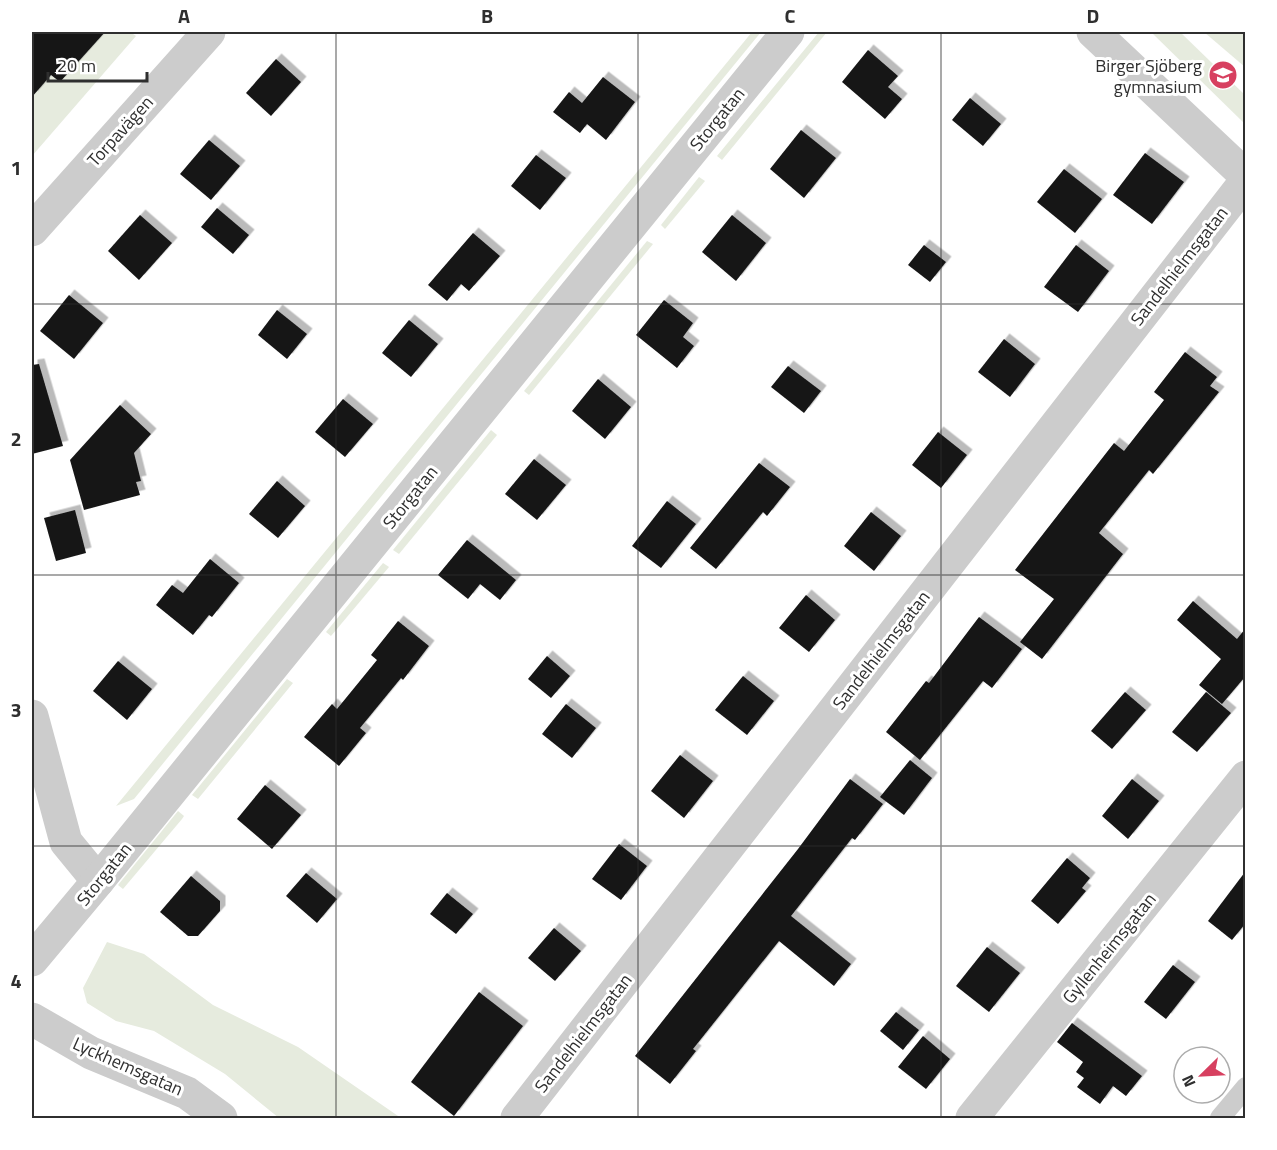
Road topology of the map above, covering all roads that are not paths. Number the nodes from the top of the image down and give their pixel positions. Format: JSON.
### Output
{"nodes":[{"id":1,"x":209,"y":32,"type":"edge"},
{"id":2,"x":788,"y":32,"type":"edge"},
{"id":3,"x":1093,"y":32,"type":"edge"},
{"id":4,"x":1245,"y":178,"type":"edge"},
{"id":5,"x":32,"y":230,"type":"edge"},
{"id":6,"x":32,"y":716,"type":"edge"},
{"id":7,"x":1245,"y":777,"type":"edge"},
{"id":8,"x":98,"y":881,"type":"junction"},
{"id":9,"x":32,"y":960,"type":"edge"},
{"id":10,"x":32,"y":1019,"type":"edge"},
{"id":11,"x":1245,"y":1087,"type":"edge"},
{"id":12,"x":221,"y":1119,"type":"edge"},
{"id":13,"x":517,"y":1119,"type":"edge"},
{"id":14,"x":972,"y":1119,"type":"edge"},
{"id":15,"x":1220,"y":1119,"type":"edge"}],
"edges":[{"from":1,"to":5,"type":"street","name":"Torpavägen"},
{"from":2,"to":8,"type":"street","name":"Storgatan"},
{"from":3,"to":4,"type":"street"},
{"from":4,"to":13,"type":"street","name":"Sandelhielmsgatan"},
{"from":6,"to":8,"type":"street"},
{"from":7,"to":14,"type":"street","name":"Gyllenheimsgatan"},
{"from":8,"to":9,"type":"street","name":"Storgatan"},
{"from":10,"to":12,"type":"street","name":"Lyckhemsgatan"},
{"from":11,"to":15,"type":"lane"}]}
